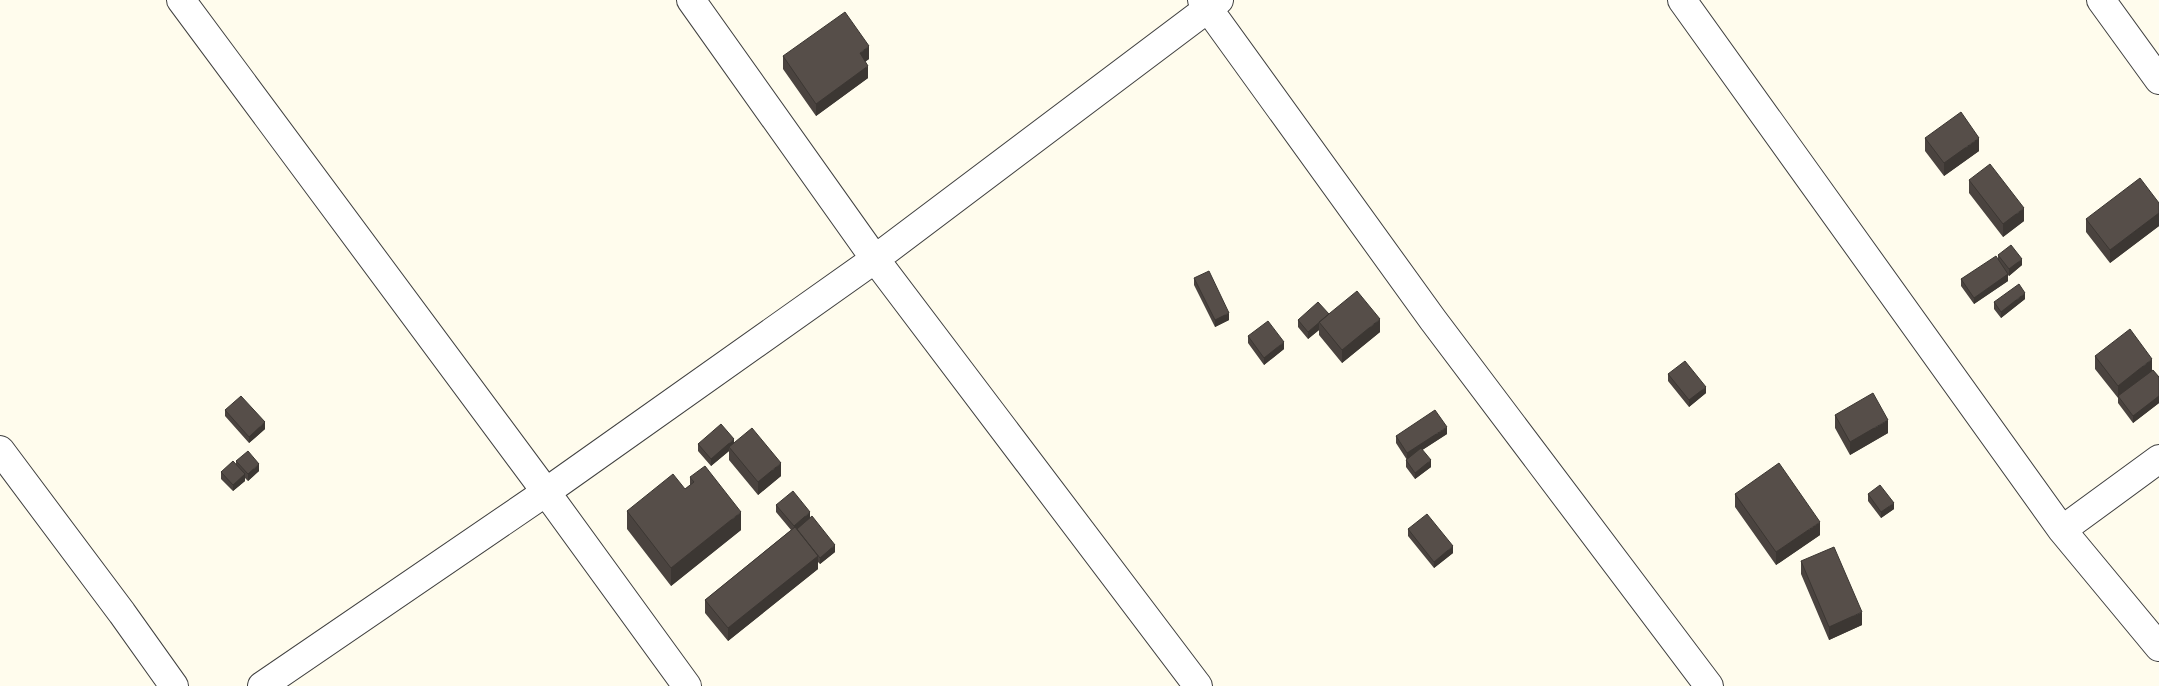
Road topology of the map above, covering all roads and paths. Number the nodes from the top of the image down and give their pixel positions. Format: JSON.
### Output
{"nodes":[{"id":1,"x":181,"y":0,"type":"edge"},
{"id":2,"x":691,"y":0,"type":"edge"},
{"id":3,"x":1682,"y":0,"type":"edge"},
{"id":4,"x":2100,"y":0,"type":"edge"},
{"id":5,"x":1209,"y":3,"type":"edge"},
{"id":6,"x":2159,"y":80,"type":"edge"},
{"id":7,"x":875,"y":260,"type":"junction"},
{"id":8,"x":0,"y":450,"type":"edge"},
{"id":9,"x":2159,"y":459,"type":"edge"},
{"id":10,"x":546,"y":492,"type":"junction"},
{"id":11,"x":2062,"y":530,"type":"junction"},
{"id":12,"x":2159,"y":646,"type":"edge"},
{"id":13,"x":174,"y":686,"type":"edge"},
{"id":14,"x":262,"y":686,"type":"edge"},
{"id":15,"x":687,"y":686,"type":"edge"},
{"id":16,"x":1198,"y":686,"type":"edge"},
{"id":17,"x":1709,"y":686,"type":"edge"}],
"edges":[{"from":1,"to":10,"type":"street"},
{"from":2,"to":7,"type":"street"},
{"from":3,"to":11,"type":"street"},
{"from":4,"to":6,"type":"street"},
{"from":5,"to":7,"type":"street"},
{"from":5,"to":17,"type":"street"},
{"from":7,"to":10,"type":"street"},
{"from":7,"to":16,"type":"street"},
{"from":8,"to":13,"type":"street"},
{"from":9,"to":11,"type":"street"},
{"from":10,"to":14,"type":"street"},
{"from":10,"to":15,"type":"street"},
{"from":11,"to":12,"type":"street"}]}
